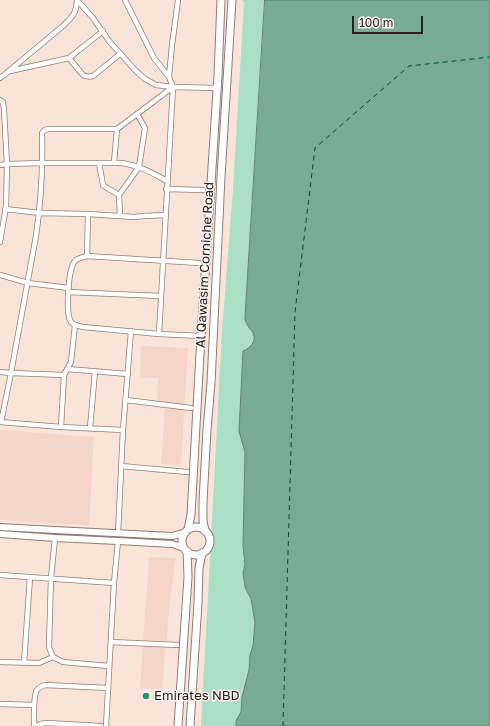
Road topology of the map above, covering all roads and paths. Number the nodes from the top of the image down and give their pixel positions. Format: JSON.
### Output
{"nodes":[{"id":1,"x":125,"y":0,"type":"edge"},
{"id":2,"x":178,"y":0,"type":"edge"},
{"id":3,"x":221,"y":0,"type":"edge"},
{"id":4,"x":232,"y":0,"type":"edge"},
{"id":5,"x":103,"y":31,"type":"junction"},
{"id":6,"x":120,"y":54,"type":"junction"},
{"id":7,"x":69,"y":58,"type":"junction"},
{"id":8,"x":212,"y":60,"type":"dead end"},
{"id":9,"x":218,"y":66,"type":"junction"},
{"id":10,"x":9,"y":71,"type":"junction"},
{"id":11,"x":0,"y":78,"type":"edge"},
{"id":12,"x":169,"y":78,"type":"junction"},
{"id":13,"x":173,"y":87,"type":"junction"},
{"id":14,"x":217,"y":88,"type":"junction"},
{"id":15,"x":0,"y":100,"type":"edge"},
{"id":16,"x":137,"y":114,"type":"junction"},
{"id":17,"x":117,"y":129,"type":"junction"},
{"id":18,"x":114,"y":162,"type":"junction"},
{"id":19,"x":43,"y":163,"type":"junction"},
{"id":20,"x":100,"y":163,"type":"junction"},
{"id":21,"x":7,"y":164,"type":"junction"},
{"id":22,"x":0,"y":165,"type":"edge"},
{"id":23,"x":139,"y":166,"type":"junction"},
{"id":24,"x":167,"y":181,"type":"junction"},
{"id":25,"x":166,"y":189,"type":"junction"},
{"id":26,"x":203,"y":190,"type":"dead end"},
{"id":27,"x":119,"y":195,"type":"junction"},
{"id":28,"x":6,"y":209,"type":"junction"},
{"id":29,"x":40,"y":213,"type":"junction"},
{"id":30,"x":88,"y":214,"type":"junction"},
{"id":31,"x":2,"y":215,"type":"edge"},
{"id":32,"x":165,"y":215,"type":"junction"},
{"id":33,"x":120,"y":216,"type":"junction"},
{"id":34,"x":0,"y":242,"type":"edge"},
{"id":35,"x":87,"y":256,"type":"junction"},
{"id":36,"x":162,"y":261,"type":"junction"},
{"id":37,"x":199,"y":263,"type":"dead end"},
{"id":38,"x":0,"y":275,"type":"edge"},
{"id":39,"x":28,"y":283,"type":"junction"},
{"id":40,"x":69,"y":290,"type":"junction"},
{"id":41,"x":160,"y":296,"type":"junction"},
{"id":42,"x":75,"y":325,"type":"junction"},
{"id":43,"x":131,"y":331,"type":"junction"},
{"id":44,"x":158,"y":334,"type":"junction"},
{"id":45,"x":201,"y":336,"type":"junction"},
{"id":46,"x":67,"y":369,"type":"junction"},
{"id":47,"x":95,"y":371,"type":"junction"},
{"id":48,"x":0,"y":372,"type":"edge"},
{"id":49,"x":12,"y":374,"type":"junction"},
{"id":50,"x":128,"y":374,"type":"junction"},
{"id":51,"x":64,"y":375,"type":"junction"},
{"id":52,"x":126,"y":400,"type":"junction"},
{"id":53,"x":191,"y":408,"type":"dead end"},
{"id":54,"x":1,"y":422,"type":"edge"},
{"id":55,"x":61,"y":427,"type":"junction"},
{"id":56,"x":90,"y":428,"type":"junction"},
{"id":57,"x":123,"y":430,"type":"junction"},
{"id":58,"x":121,"y":466,"type":"junction"},
{"id":59,"x":187,"y":472,"type":"dead end"},
{"id":60,"x":0,"y":527,"type":"edge"},
{"id":61,"x":186,"y":531,"type":"junction"},
{"id":62,"x":205,"y":531,"type":"junction"},
{"id":63,"x":118,"y":533,"type":"junction"},
{"id":64,"x":0,"y":534,"type":"edge"},
{"id":65,"x":55,"y":538,"type":"junction"},
{"id":66,"x":118,"y":541,"type":"junction"},
{"id":67,"x":185,"y":550,"type":"junction"},
{"id":68,"x":202,"y":553,"type":"junction"},
{"id":69,"x":0,"y":575,"type":"edge"},
{"id":70,"x":30,"y":577,"type":"junction"},
{"id":71,"x":51,"y":578,"type":"junction"},
{"id":72,"x":114,"y":583,"type":"junction"},
{"id":73,"x":111,"y":642,"type":"junction"},
{"id":74,"x":177,"y":645,"type":"dead end"},
{"id":75,"x":53,"y":657,"type":"junction"},
{"id":76,"x":0,"y":662,"type":"edge"},
{"id":77,"x":24,"y":662,"type":"junction"},
{"id":78,"x":109,"y":666,"type":"junction"},
{"id":79,"x":108,"y":688,"type":"junction"},
{"id":80,"x":0,"y":704,"type":"edge"},
{"id":81,"x":34,"y":705,"type":"junction"},
{"id":82,"x":65,"y":725,"type":"edge"},
{"id":83,"x":178,"y":725,"type":"edge"},
{"id":84,"x":35,"y":726,"type":"edge"},
{"id":85,"x":101,"y":726,"type":"edge"},
{"id":86,"x":106,"y":726,"type":"edge"},
{"id":87,"x":190,"y":726,"type":"edge"}],
"edges":[{"from":1,"to":12,"type":"street"},
{"from":2,"to":12,"type":"street"},
{"from":3,"to":9,"type":"main road","name":"Al Qawasim Corniche Road"},
{"from":4,"to":62,"type":"main road","name":"Al Qawasim Corniche Road"},
{"from":5,"to":6,"type":"street"},
{"from":5,"to":7,"type":"street"},
{"from":5,"to":10,"type":"street"},
{"from":6,"to":7,"type":"street"},
{"from":6,"to":13,"type":"street"},
{"from":7,"to":10,"type":"street"},
{"from":8,"to":9,"type":"main road"},
{"from":9,"to":14,"type":"main road","name":"Al Qawasim Corniche Road"},
{"from":10,"to":11,"type":"street"},
{"from":12,"to":13,"type":"street"},
{"from":13,"to":14,"type":"street"},
{"from":13,"to":16,"type":"street"},
{"from":13,"to":24,"type":"street"},
{"from":14,"to":45,"type":"main road","name":"Al Qawasim Corniche Road"},
{"from":15,"to":21,"type":"street"},
{"from":16,"to":17,"type":"street"},
{"from":16,"to":23,"type":"street"},
{"from":17,"to":18,"type":"street"},
{"from":17,"to":19,"type":"street"},
{"from":18,"to":20,"type":"street"},
{"from":18,"to":23,"type":"street"},
{"from":19,"to":20,"type":"street"},
{"from":19,"to":21,"type":"street"},
{"from":19,"to":29,"type":"street"},
{"from":20,"to":27,"type":"street"},
{"from":21,"to":22,"type":"street"},
{"from":21,"to":28,"type":"street"},
{"from":23,"to":24,"type":"street"},
{"from":23,"to":27,"type":"street"},
{"from":24,"to":25,"type":"street"},
{"from":25,"to":26,"type":"street"},
{"from":25,"to":32,"type":"street"},
{"from":27,"to":33,"type":"street"},
{"from":28,"to":29,"type":"street"},
{"from":28,"to":31,"type":"street"},
{"from":29,"to":30,"type":"street"},
{"from":29,"to":39,"type":"street"},
{"from":30,"to":33,"type":"street"},
{"from":30,"to":35,"type":"street"},
{"from":31,"to":34,"type":"street"},
{"from":32,"to":33,"type":"street"},
{"from":32,"to":36,"type":"street"},
{"from":35,"to":36,"type":"street"},
{"from":35,"to":40,"type":"street"},
{"from":36,"to":37,"type":"street"},
{"from":36,"to":41,"type":"street"},
{"from":38,"to":39,"type":"street"},
{"from":39,"to":40,"type":"street"},
{"from":39,"to":49,"type":"street"},
{"from":40,"to":41,"type":"street"},
{"from":40,"to":42,"type":"street"},
{"from":41,"to":44,"type":"street"},
{"from":42,"to":43,"type":"street"},
{"from":42,"to":46,"type":"street"},
{"from":43,"to":44,"type":"street"},
{"from":43,"to":50,"type":"street"},
{"from":44,"to":45,"type":"street"},
{"from":45,"to":61,"type":"main road","name":"Al Qawasim Corniche Road"},
{"from":46,"to":47,"type":"street"},
{"from":46,"to":51,"type":"street"},
{"from":47,"to":50,"type":"street"},
{"from":47,"to":56,"type":"street"},
{"from":48,"to":49,"type":"street"},
{"from":49,"to":51,"type":"street"},
{"from":49,"to":54,"type":"street"},
{"from":50,"to":52,"type":"street"},
{"from":51,"to":55,"type":"street"},
{"from":52,"to":53,"type":"street"},
{"from":52,"to":57,"type":"street"},
{"from":54,"to":55,"type":"street"},
{"from":55,"to":56,"type":"street"},
{"from":56,"to":57,"type":"street"},
{"from":57,"to":58,"type":"street"},
{"from":58,"to":59,"type":"street"},
{"from":58,"to":63,"type":"street"},
{"from":60,"to":63,"type":"street"},
{"from":61,"to":62,"type":"main road"},
{"from":61,"to":63,"type":"street"},
{"from":61,"to":67,"type":"main road"},
{"from":62,"to":68,"type":"main road"},
{"from":64,"to":65,"type":"street"},
{"from":65,"to":66,"type":"street"},
{"from":65,"to":71,"type":"street"},
{"from":66,"to":67,"type":"street"},
{"from":66,"to":72,"type":"street"},
{"from":67,"to":68,"type":"main road"},
{"from":67,"to":83,"type":"main road"},
{"from":68,"to":87,"type":"main road"},
{"from":69,"to":70,"type":"street"},
{"from":70,"to":71,"type":"street"},
{"from":70,"to":77,"type":"street"},
{"from":71,"to":72,"type":"street"},
{"from":71,"to":75,"type":"street"},
{"from":72,"to":73,"type":"street"},
{"from":73,"to":74,"type":"street"},
{"from":73,"to":78,"type":"street"},
{"from":75,"to":77,"type":"street"},
{"from":75,"to":78,"type":"street"},
{"from":76,"to":77,"type":"street"},
{"from":78,"to":79,"type":"street"},
{"from":79,"to":81,"type":"street"},
{"from":79,"to":86,"type":"street"},
{"from":80,"to":81,"type":"street"},
{"from":81,"to":84,"type":"street"},
{"from":82,"to":84,"type":"street"},
{"from":82,"to":85,"type":"street"}]}
